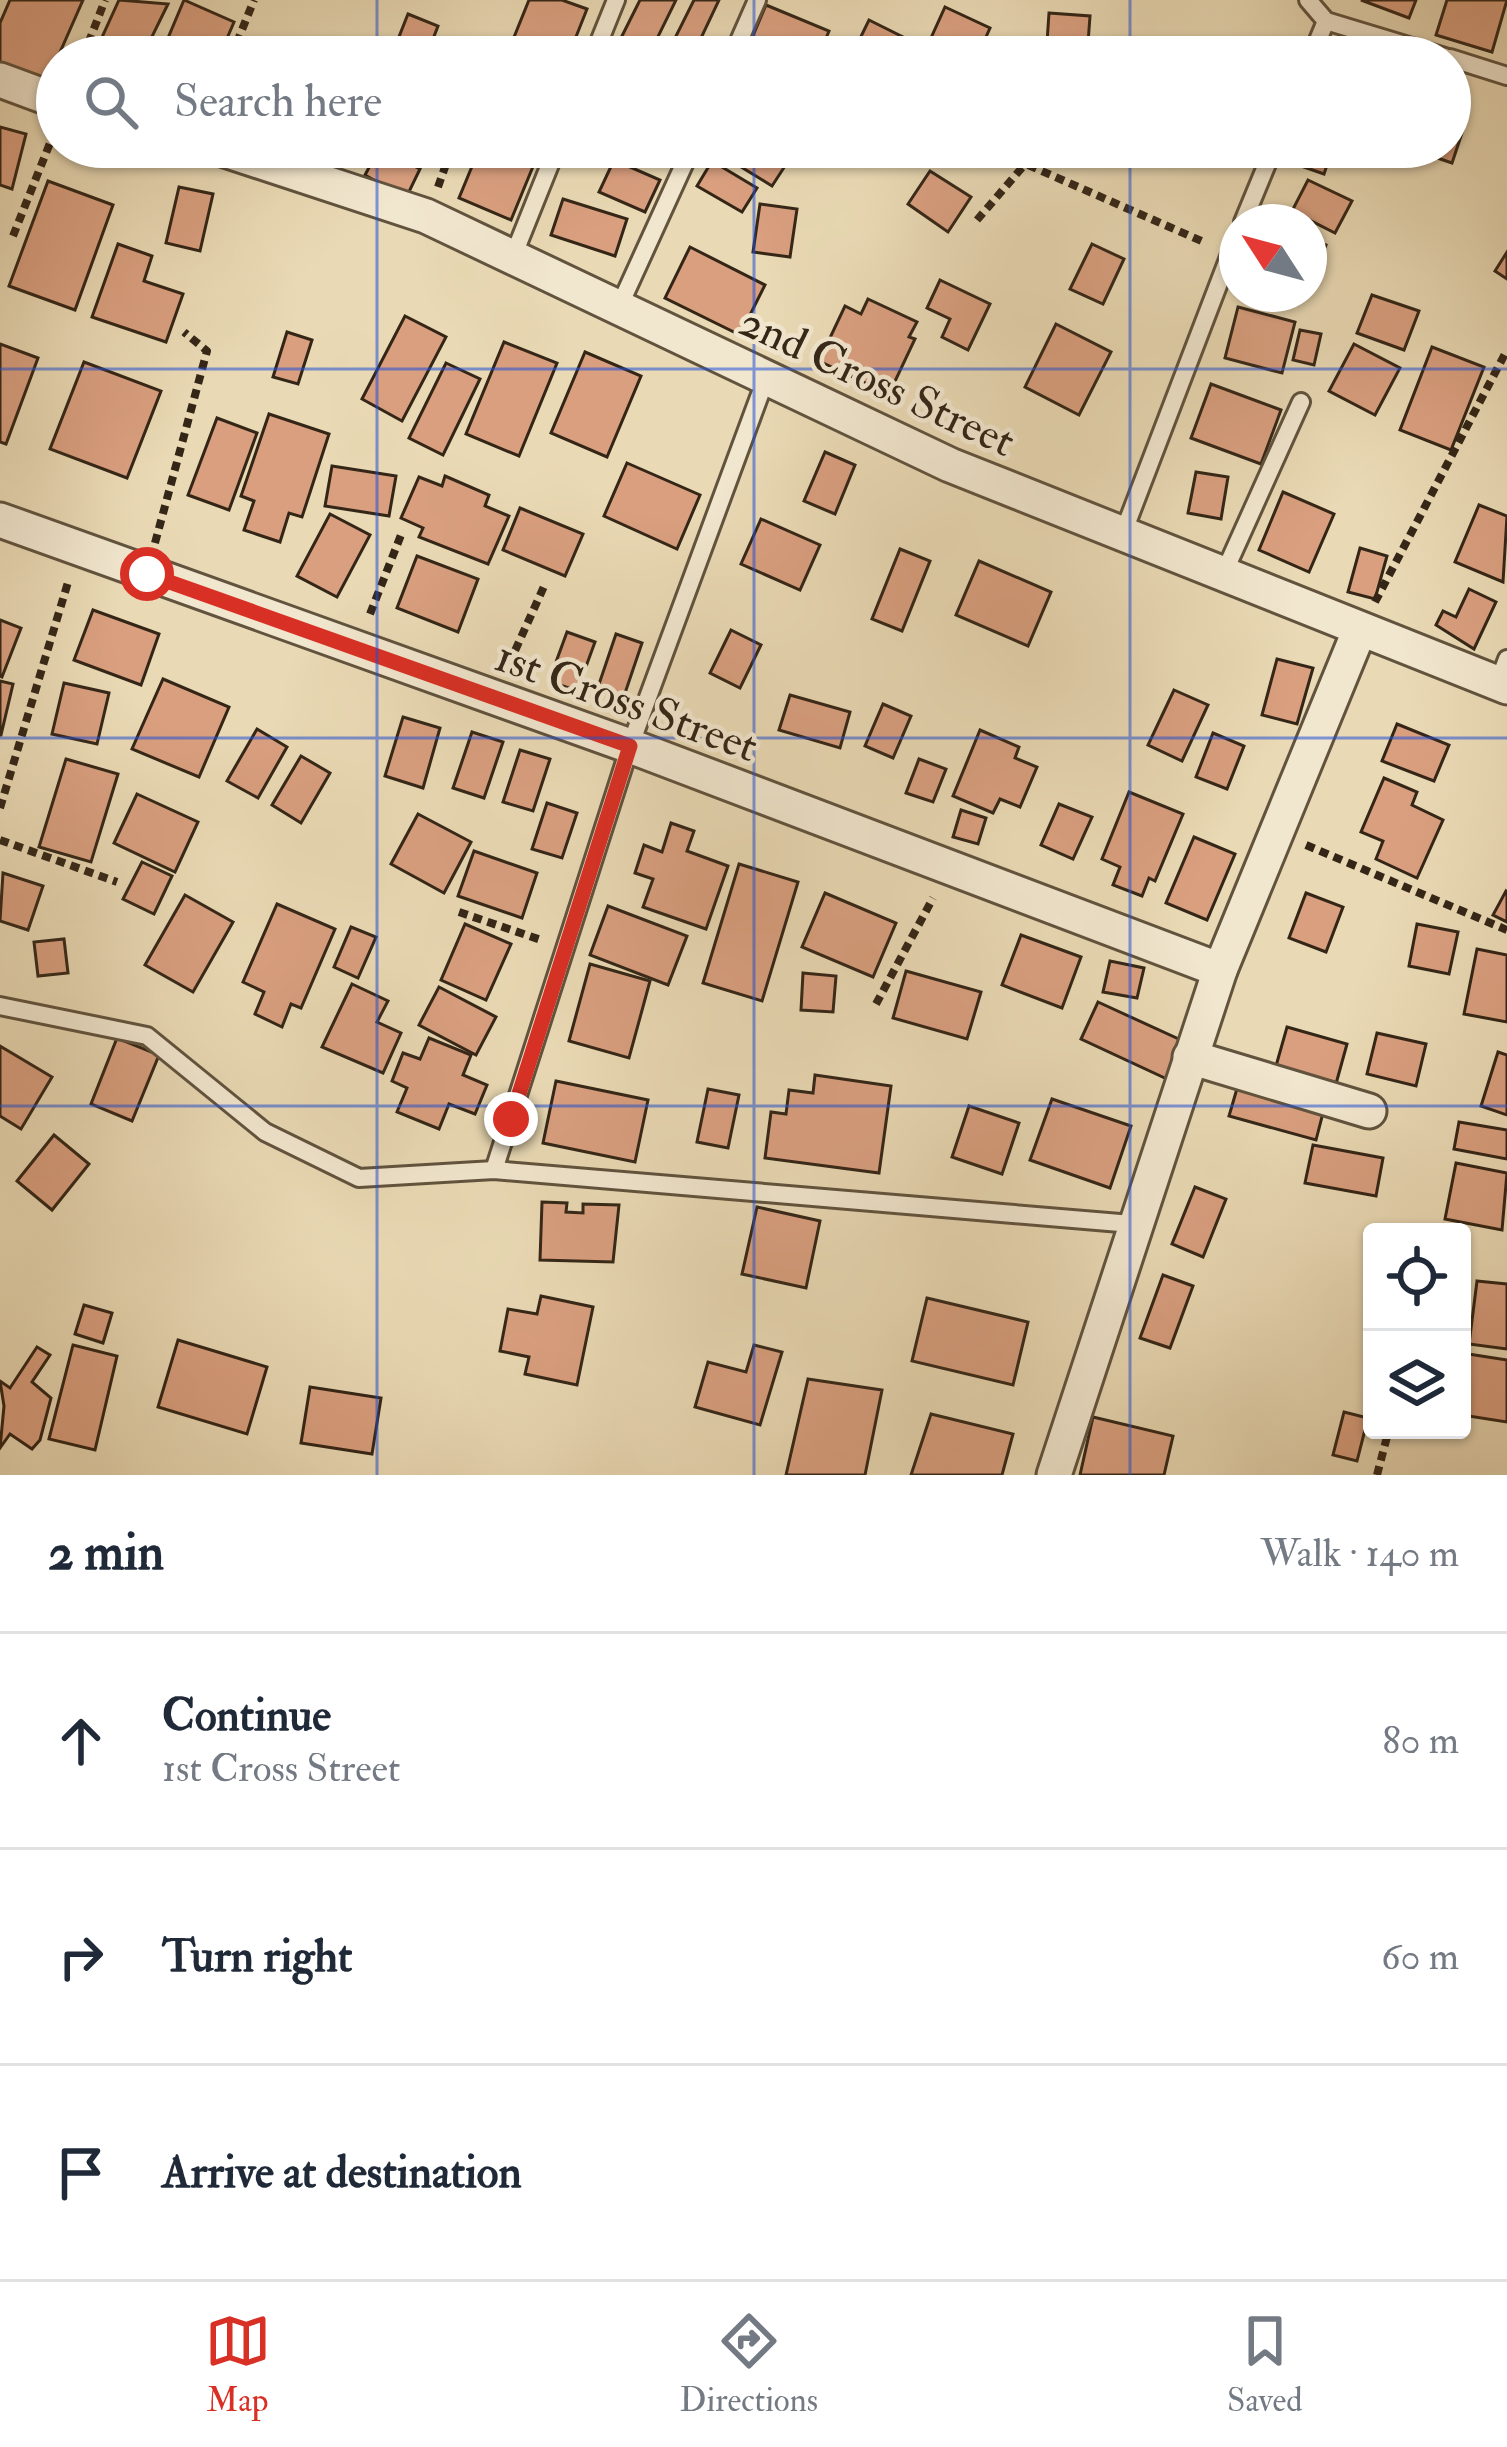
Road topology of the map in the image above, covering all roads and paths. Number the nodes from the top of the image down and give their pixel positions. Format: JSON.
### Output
{"nodes":[{"id":1,"x":104,"y":0,"type":"edge"},
{"id":2,"x":254,"y":0,"type":"edge"},
{"id":3,"x":616,"y":0,"type":"edge"},
{"id":4,"x":757,"y":0,"type":"edge"},
{"id":5,"x":1308,"y":0,"type":"edge"},
{"id":6,"x":1326,"y":21,"type":"junction"},
{"id":7,"x":91,"y":36,"type":"edge"},
{"id":8,"x":239,"y":36,"type":"edge"},
{"id":9,"x":601,"y":36,"type":"edge"},
{"id":10,"x":741,"y":36,"type":"edge"},
{"id":11,"x":1320,"y":36,"type":"edge"},
{"id":12,"x":1375,"y":36,"type":"edge"},
{"id":13,"x":1471,"y":65,"type":"edge"},
{"id":14,"x":1507,"y":76,"type":"edge"},
{"id":15,"x":0,"y":80,"type":"edge"},
{"id":16,"x":36,"y":93,"type":"edge"},
{"id":17,"x":40,"y":168,"type":"edge"},
{"id":18,"x":280,"y":168,"type":"edge"},
{"id":19,"x":549,"y":168,"type":"edge"},
{"id":20,"x":682,"y":168,"type":"edge"},
{"id":21,"x":1022,"y":168,"type":"edge"},
{"id":22,"x":1037,"y":168,"type":"edge"},
{"id":23,"x":1265,"y":168,"type":"edge"},
{"id":24,"x":1250,"y":204,"type":"edge"},
{"id":25,"x":977,"y":220,"type":"dead end"},
{"id":26,"x":13,"y":236,"type":"dead end"},
{"id":27,"x":1219,"y":249,"type":"edge"},
{"id":28,"x":514,"y":254,"type":"junction"},
{"id":29,"x":1219,"y":282,"type":"edge"},
{"id":30,"x":619,"y":308,"type":"junction"},
{"id":31,"x":184,"y":332,"type":"dead end"},
{"id":32,"x":1507,"y":350,"type":"edge"},
{"id":33,"x":765,"y":381,"type":"junction"},
{"id":34,"x":1301,"y":402,"type":"dead end"},
{"id":35,"x":0,"y":520,"type":"edge"},
{"id":36,"x":401,"y":535,"type":"dead end"},
{"id":37,"x":1121,"y":536,"type":"junction"},
{"id":38,"x":78,"y":549,"type":"junction"},
{"id":39,"x":147,"y":574,"type":"junction"},
{"id":40,"x":1223,"y":574,"type":"junction"},
{"id":41,"x":546,"y":582,"type":"dead end"},
{"id":42,"x":1360,"y":629,"type":"junction"},
{"id":43,"x":357,"y":649,"type":"junction"},
{"id":44,"x":1504,"y":676,"type":"edge"},
{"id":45,"x":494,"y":698,"type":"junction"},
{"id":46,"x":630,"y":746,"type":"junction"},
{"id":47,"x":0,"y":808,"type":"edge"},
{"id":48,"x":1277,"y":833,"type":"junction"},
{"id":49,"x":0,"y":840,"type":"edge"},
{"id":50,"x":948,"y":871,"type":"junction"},
{"id":51,"x":117,"y":882,"type":"dead end"},
{"id":52,"x":459,"y":912,"type":"dead end"},
{"id":53,"x":1507,"y":930,"type":"edge"},
{"id":54,"x":562,"y":948,"type":"junction"},
{"id":55,"x":1220,"y":970,"type":"junction"},
{"id":56,"x":876,"y":1004,"type":"dead end"},
{"id":57,"x":0,"y":1006,"type":"edge"},
{"id":58,"x":1190,"y":1057,"type":"junction"},
{"id":59,"x":1369,"y":1111,"type":"dead end"},
{"id":60,"x":494,"y":1170,"type":"junction"},
{"id":61,"x":1132,"y":1224,"type":"junction"},
{"id":62,"x":1386,"y":1439,"type":"edge"},
{"id":63,"x":1054,"y":1475,"type":"edge"},
{"id":64,"x":1376,"y":1475,"type":"edge"}],
"edges":[{"from":1,"to":7,"type":"path"},
{"from":2,"to":8,"type":"path"},
{"from":3,"to":9,"type":"lane"},
{"from":4,"to":10,"type":"lane"},
{"from":5,"to":6,"type":"lane"},
{"from":6,"to":11,"type":"lane"},
{"from":6,"to":12,"type":"lane"},
{"from":13,"to":14,"type":"lane"},
{"from":15,"to":16,"type":"street"},
{"from":17,"to":26,"type":"path"},
{"from":18,"to":28,"type":"street","name":"2nd Cross Street"},
{"from":19,"to":28,"type":"lane"},
{"from":20,"to":30,"type":"lane"},
{"from":21,"to":25,"type":"path"},
{"from":22,"to":27,"type":"path"},
{"from":23,"to":24,"type":"lane"},
{"from":28,"to":30,"type":"street","name":"2nd Cross Street"},
{"from":29,"to":37,"type":"lane"},
{"from":30,"to":33,"type":"street","name":"2nd Cross Street"},
{"from":31,"to":39,"type":"path"},
{"from":32,"to":42,"type":"path"},
{"from":33,"to":37,"type":"street","name":"2nd Cross Street"},
{"from":33,"to":46,"type":"lane"},
{"from":34,"to":40,"type":"lane"},
{"from":35,"to":38,"type":"street","name":"1st Cross Street"},
{"from":36,"to":43,"type":"path"},
{"from":37,"to":40,"type":"street","name":"2nd Cross Street"},
{"from":38,"to":39,"type":"street","name":"1st Cross Street"},
{"from":38,"to":47,"type":"path"},
{"from":39,"to":43,"type":"street","name":"1st Cross Street"},
{"from":40,"to":42,"type":"street","name":"2nd Cross Street"},
{"from":41,"to":45,"type":"path"},
{"from":42,"to":44,"type":"street","name":"2nd Cross Street"},
{"from":42,"to":48,"type":"street"},
{"from":43,"to":45,"type":"street","name":"1st Cross Street"},
{"from":45,"to":46,"type":"street","name":"1st Cross Street"},
{"from":46,"to":50,"type":"street","name":"1st Cross Street"},
{"from":46,"to":54,"type":"lane"},
{"from":48,"to":53,"type":"path"},
{"from":48,"to":55,"type":"street"},
{"from":49,"to":51,"type":"path"},
{"from":50,"to":55,"type":"street","name":"1st Cross Street"},
{"from":50,"to":56,"type":"path"},
{"from":52,"to":54,"type":"path"},
{"from":54,"to":60,"type":"lane"},
{"from":55,"to":58,"type":"street"},
{"from":57,"to":60,"type":"lane"},
{"from":58,"to":59,"type":"street"},
{"from":58,"to":61,"type":"street"},
{"from":60,"to":61,"type":"lane"},
{"from":61,"to":63,"type":"street"},
{"from":62,"to":64,"type":"path"}]}
